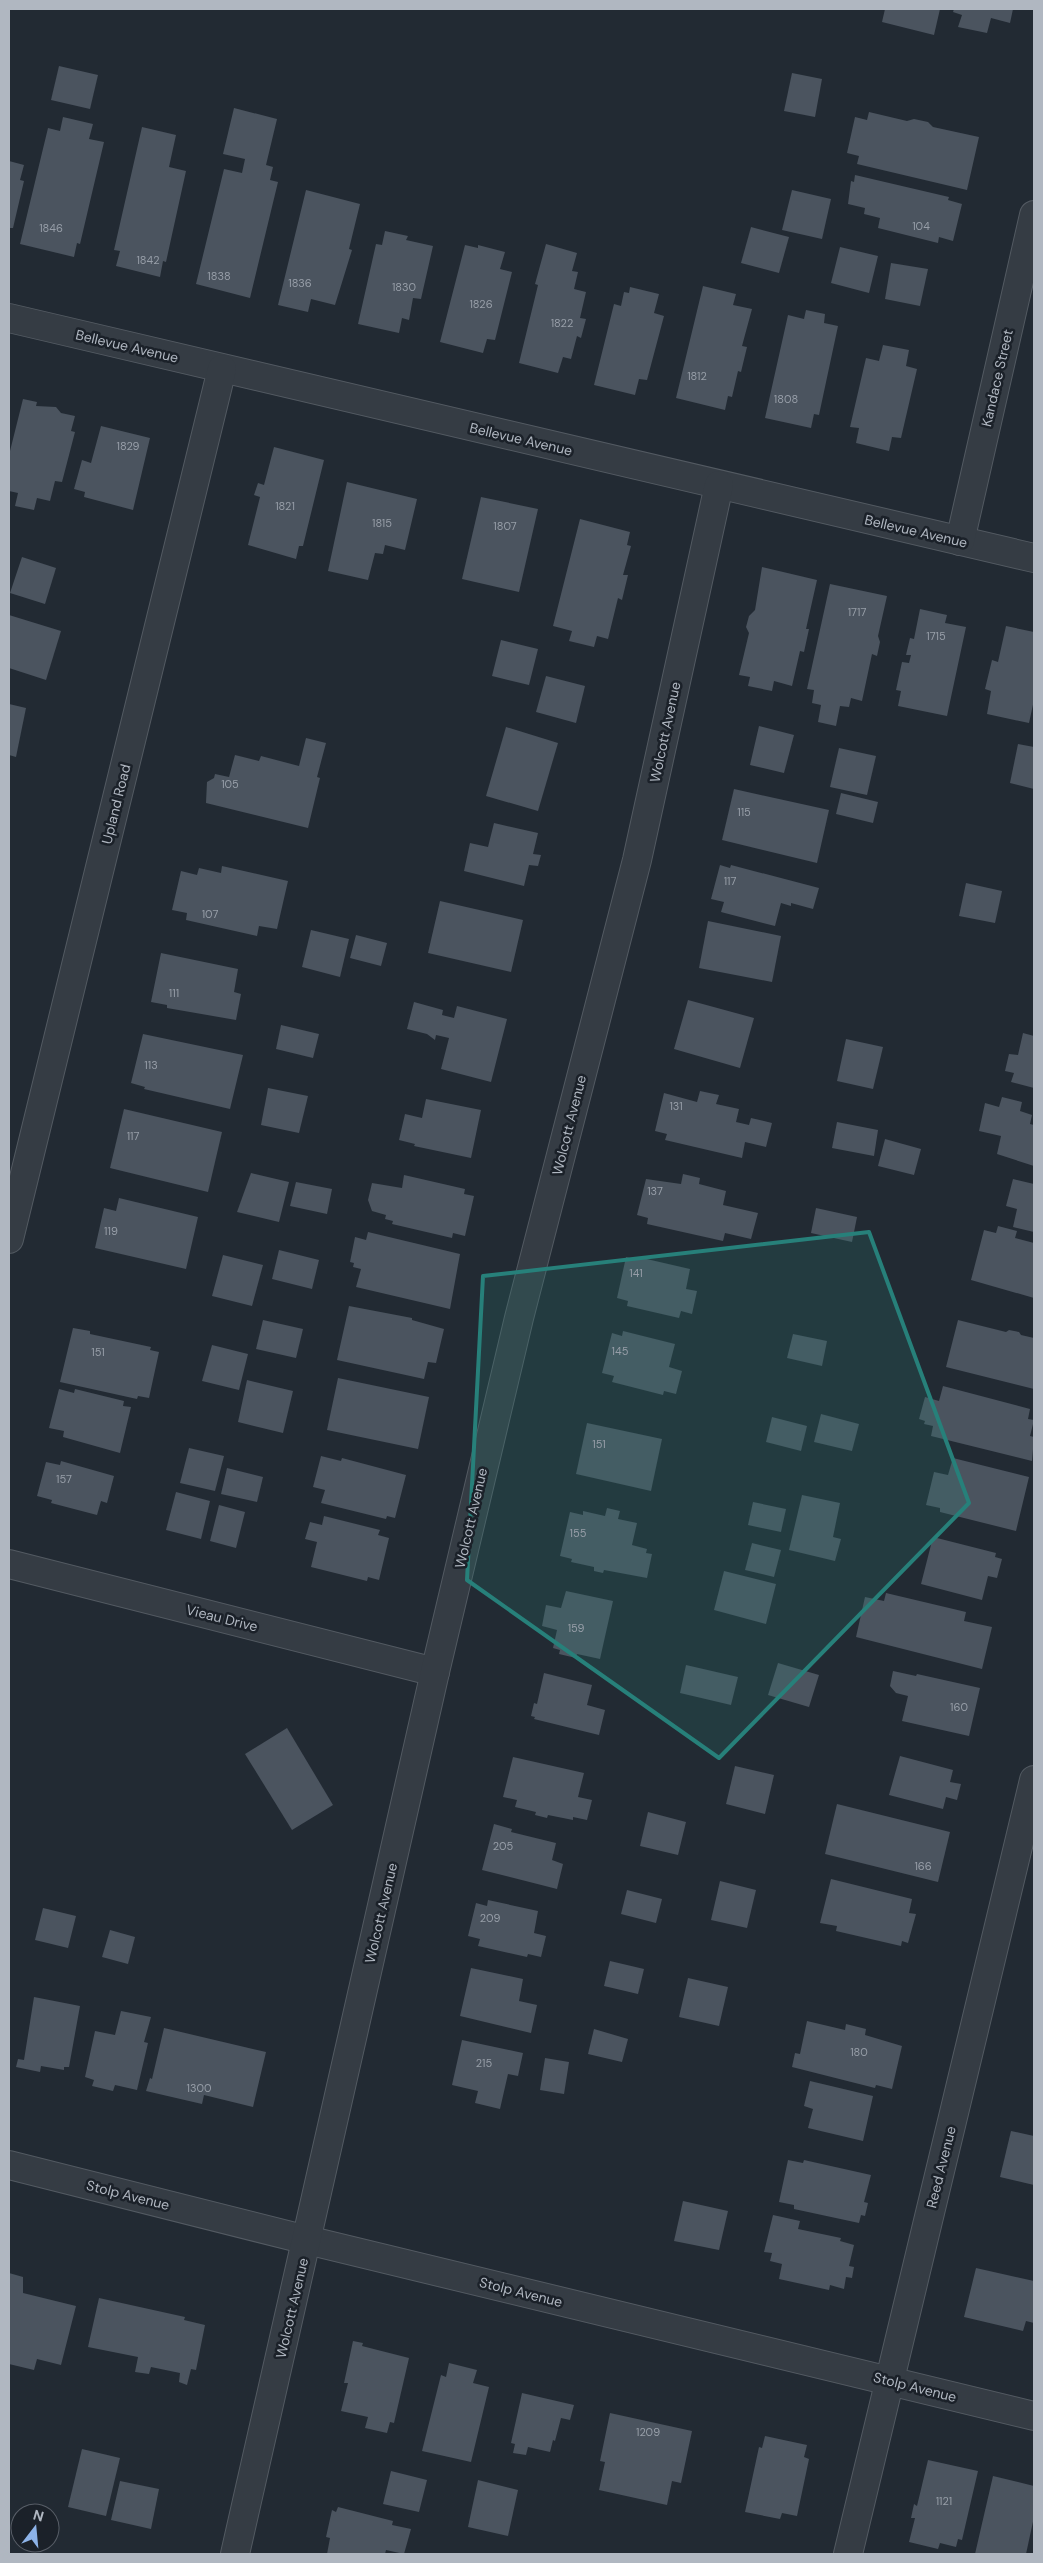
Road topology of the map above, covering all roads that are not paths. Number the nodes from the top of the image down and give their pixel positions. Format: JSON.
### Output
{"nodes":[{"id":1,"x":1034,"y":215,"type":"edge"},
{"id":2,"x":9,"y":318,"type":"edge"},
{"id":3,"x":222,"y":369,"type":"junction"},
{"id":4,"x":719,"y":485,"type":"junction"},
{"id":5,"x":960,"y":541,"type":"junction"},
{"id":6,"x":1034,"y":558,"type":"edge"},
{"id":7,"x":9,"y":1239,"type":"edge"},
{"id":8,"x":9,"y":1564,"type":"edge"},
{"id":9,"x":434,"y":1672,"type":"junction"},
{"id":10,"x":1034,"y":1780,"type":"edge"},
{"id":11,"x":9,"y":2165,"type":"edge"},
{"id":12,"x":308,"y":2240,"type":"junction"},
{"id":13,"x":889,"y":2381,"type":"junction"},
{"id":14,"x":1034,"y":2416,"type":"edge"},
{"id":15,"x":235,"y":2554,"type":"edge"},
{"id":16,"x":848,"y":2554,"type":"edge"}],
"edges":[{"from":1,"to":5,"type":"street","name":"Kandace Street"},
{"from":2,"to":3,"type":"street","name":"Bellevue Avenue"},
{"from":3,"to":4,"type":"street","name":"Bellevue Avenue"},
{"from":3,"to":7,"type":"street","name":"Upland Road"},
{"from":4,"to":5,"type":"street","name":"Bellevue Avenue"},
{"from":4,"to":9,"type":"street","name":"Wolcott Avenue"},
{"from":5,"to":6,"type":"street","name":"Bellevue Avenue"},
{"from":8,"to":9,"type":"street","name":"Vieau Drive"},
{"from":9,"to":12,"type":"street","name":"Wolcott Avenue"},
{"from":10,"to":13,"type":"street","name":"Reed Avenue"},
{"from":11,"to":12,"type":"street","name":"Stolp Avenue"},
{"from":12,"to":13,"type":"street","name":"Stolp Avenue"},
{"from":12,"to":15,"type":"street","name":"Wolcott Avenue"},
{"from":13,"to":14,"type":"street","name":"Stolp Avenue"},
{"from":13,"to":16,"type":"street","name":"Reed Avenue"}]}
